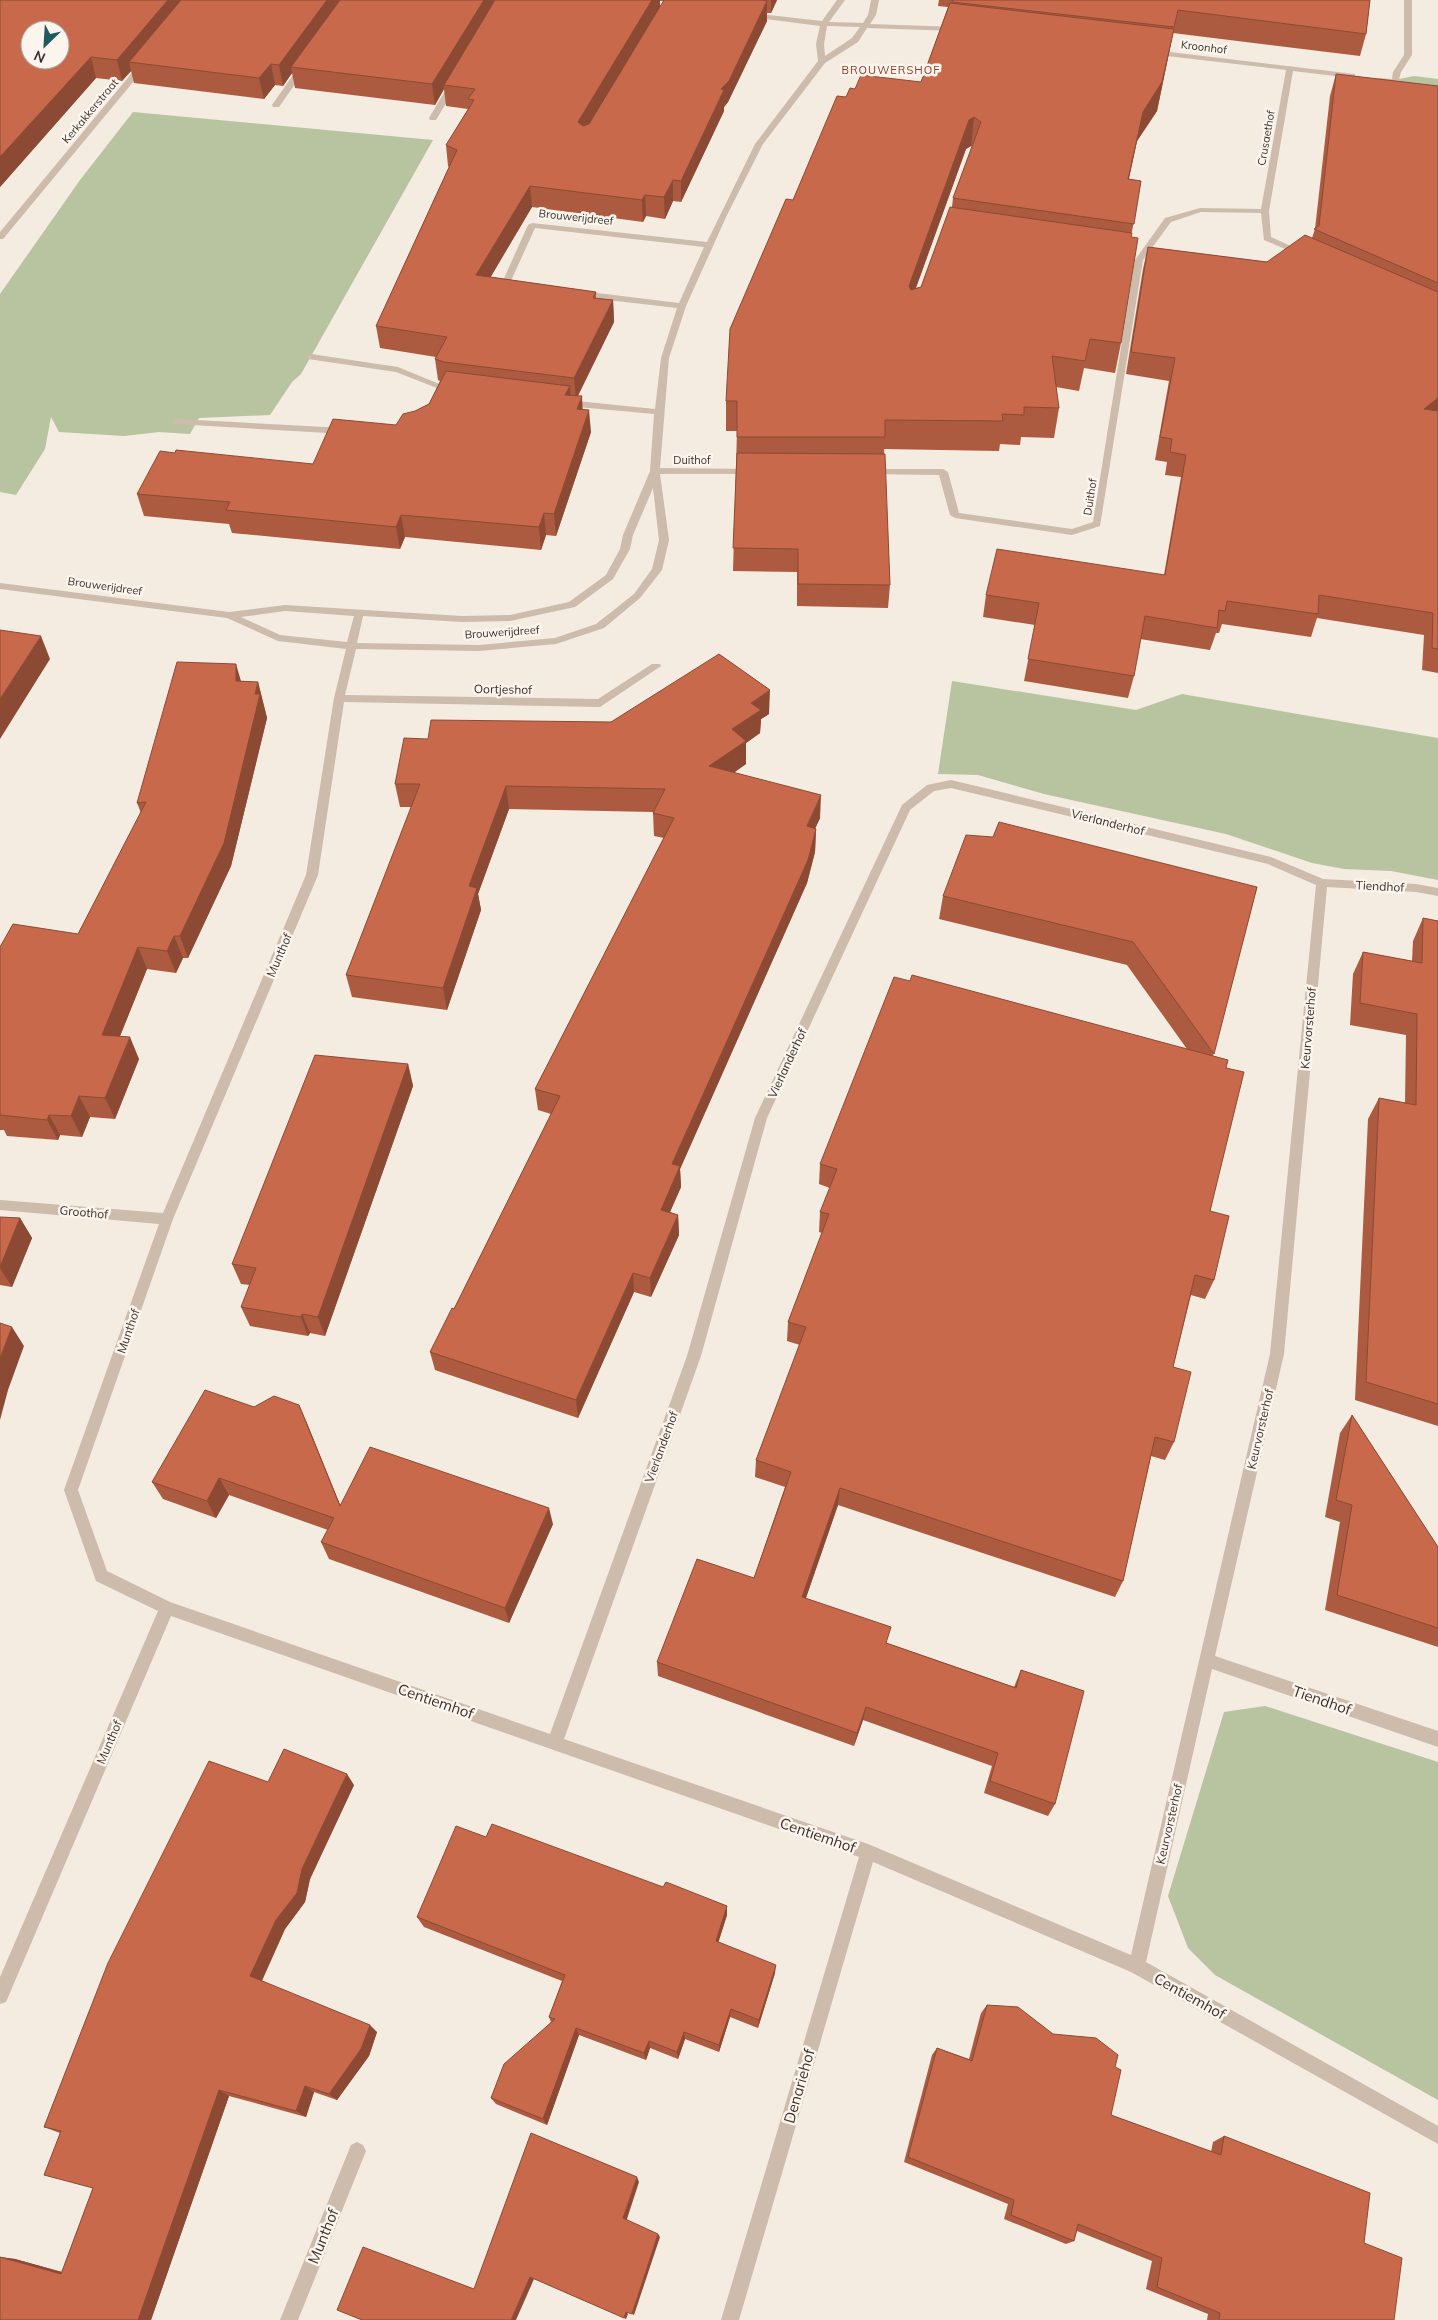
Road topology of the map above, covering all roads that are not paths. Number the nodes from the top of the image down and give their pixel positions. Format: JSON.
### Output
{"nodes":[{"id":1,"x":841,"y":0,"type":"edge"},
{"id":2,"x":875,"y":0,"type":"edge"},
{"id":3,"x":1408,"y":0,"type":"edge"},
{"id":4,"x":741,"y":14,"type":"edge"},
{"id":5,"x":825,"y":24,"type":"junction"},
{"id":6,"x":867,"y":25,"type":"junction"},
{"id":7,"x":969,"y":31,"type":"edge"},
{"id":8,"x":1144,"y":51,"type":"edge"},
{"id":9,"x":311,"y":57,"type":"edge"},
{"id":10,"x":148,"y":59,"type":"edge"},
{"id":11,"x":822,"y":62,"type":"junction"},
{"id":12,"x":1290,"y":68,"type":"junction"},
{"id":13,"x":458,"y":76,"type":"edge"},
{"id":14,"x":1361,"y":78,"type":"edge"},
{"id":15,"x":1370,"y":79,"type":"edge"},
{"id":16,"x":276,"y":105,"type":"dead end"},
{"id":17,"x":432,"y":118,"type":"dead end"},
{"id":18,"x":1265,"y":211,"type":"junction"},
{"id":19,"x":0,"y":237,"type":"edge"},
{"id":20,"x":709,"y":245,"type":"junction"},
{"id":21,"x":1312,"y":258,"type":"edge"},
{"id":22,"x":524,"y":287,"type":"edge"},
{"id":23,"x":572,"y":293,"type":"edge"},
{"id":24,"x":682,"y":306,"type":"junction"},
{"id":25,"x":311,"y":357,"type":"dead end"},
{"id":26,"x":447,"y":391,"type":"edge"},
{"id":27,"x":554,"y":402,"type":"edge"},
{"id":28,"x":659,"y":412,"type":"junction"},
{"id":29,"x":177,"y":422,"type":"dead end"},
{"id":30,"x":355,"y":432,"type":"edge"},
{"id":31,"x":655,"y":471,"type":"junction"},
{"id":32,"x":768,"y":472,"type":"edge"},
{"id":33,"x":857,"y":472,"type":"edge"},
{"id":34,"x":3,"y":585,"type":"edge"},
{"id":35,"x":359,"y":614,"type":"junction"},
{"id":36,"x":228,"y":615,"type":"junction"},
{"id":37,"x":352,"y":646,"type":"junction"},
{"id":38,"x":656,"y":666,"type":"dead end"},
{"id":39,"x":339,"y":698,"type":"junction"},
{"id":40,"x":1322,"y":883,"type":"junction"},
{"id":41,"x":1438,"y":892,"type":"edge"},
{"id":42,"x":0,"y":1205,"type":"edge"},
{"id":43,"x":168,"y":1219,"type":"junction"},
{"id":44,"x":167,"y":1608,"type":"junction"},
{"id":45,"x":1206,"y":1660,"type":"junction"},
{"id":46,"x":1438,"y":1739,"type":"edge"},
{"id":47,"x":555,"y":1742,"type":"junction"},
{"id":48,"x":868,"y":1852,"type":"junction"},
{"id":49,"x":1137,"y":1966,"type":"junction"},
{"id":50,"x":0,"y":1996,"type":"edge"},
{"id":51,"x":1438,"y":2134,"type":"edge"},
{"id":52,"x":357,"y":2151,"type":"dead end"},
{"id":53,"x":289,"y":2320,"type":"edge"},
{"id":54,"x":730,"y":2320,"type":"edge"}],
"edges":[{"from":1,"to":5,"type":"street"},
{"from":2,"to":6,"type":"street","name":"Brouwerijdreef"},
{"from":3,"to":15,"type":"street"},
{"from":4,"to":5,"type":"street"},
{"from":5,"to":6,"type":"street"},
{"from":5,"to":11,"type":"street"},
{"from":6,"to":7,"type":"street"},
{"from":6,"to":11,"type":"street","name":"Brouwerijdreef"},
{"from":8,"to":12,"type":"street","name":"Kroonhof"},
{"from":9,"to":16,"type":"street"},
{"from":10,"to":19,"type":"street","name":"Kerkakkerstraat"},
{"from":11,"to":20,"type":"street","name":"Brouwerijdreef"},
{"from":12,"to":14,"type":"street","name":"Kroonhof"},
{"from":12,"to":18,"type":"street","name":"Crusaethof"},
{"from":13,"to":17,"type":"street"},
{"from":18,"to":21,"type":"street","name":"Crusaethof"},
{"from":18,"to":33,"type":"street","name":"Duithof"},
{"from":20,"to":22,"type":"street","name":"Brouwerijdreef"},
{"from":20,"to":24,"type":"street","name":"Brouwerijdreef"},
{"from":23,"to":24,"type":"street"},
{"from":24,"to":28,"type":"street","name":"Brouwerijdreef"},
{"from":25,"to":26,"type":"street"},
{"from":27,"to":28,"type":"street"},
{"from":28,"to":31,"type":"street","name":"Brouwerijdreef"},
{"from":29,"to":30,"type":"street"},
{"from":31,"to":32,"type":"street","name":"Duithof"},
{"from":31,"to":35,"type":"street","name":"Brouwerijdreef"},
{"from":31,"to":37,"type":"street","name":"Brouwerijdreef"},
{"from":34,"to":36,"type":"street","name":"Brouwerijdreef"},
{"from":35,"to":36,"type":"street","name":"Brouwerijdreef"},
{"from":35,"to":37,"type":"street","name":"Munthof"},
{"from":36,"to":37,"type":"street","name":"Brouwerijdreef"},
{"from":37,"to":39,"type":"street","name":"Munthof"},
{"from":38,"to":39,"type":"street","name":"Oortjeshof"},
{"from":39,"to":43,"type":"street","name":"Munthof"},
{"from":40,"to":41,"type":"street","name":"Tiendhof"},
{"from":40,"to":45,"type":"street","name":"Keurvorsterhof"},
{"from":40,"to":47,"type":"street","name":"Vierlanderhof"},
{"from":42,"to":43,"type":"street","name":"Groothof"},
{"from":43,"to":44,"type":"street","name":"Munthof"},
{"from":44,"to":47,"type":"street","name":"Centiemhof"},
{"from":44,"to":50,"type":"street","name":"Munthof"},
{"from":45,"to":46,"type":"street","name":"Tiendhof"},
{"from":45,"to":49,"type":"street","name":"Keurvorsterhof"},
{"from":47,"to":48,"type":"street","name":"Centiemhof"},
{"from":48,"to":49,"type":"street","name":"Centiemhof"},
{"from":48,"to":54,"type":"street","name":"Denariehof"},
{"from":49,"to":51,"type":"street","name":"Centiemhof"},
{"from":52,"to":53,"type":"street","name":"Munthof"}]}
